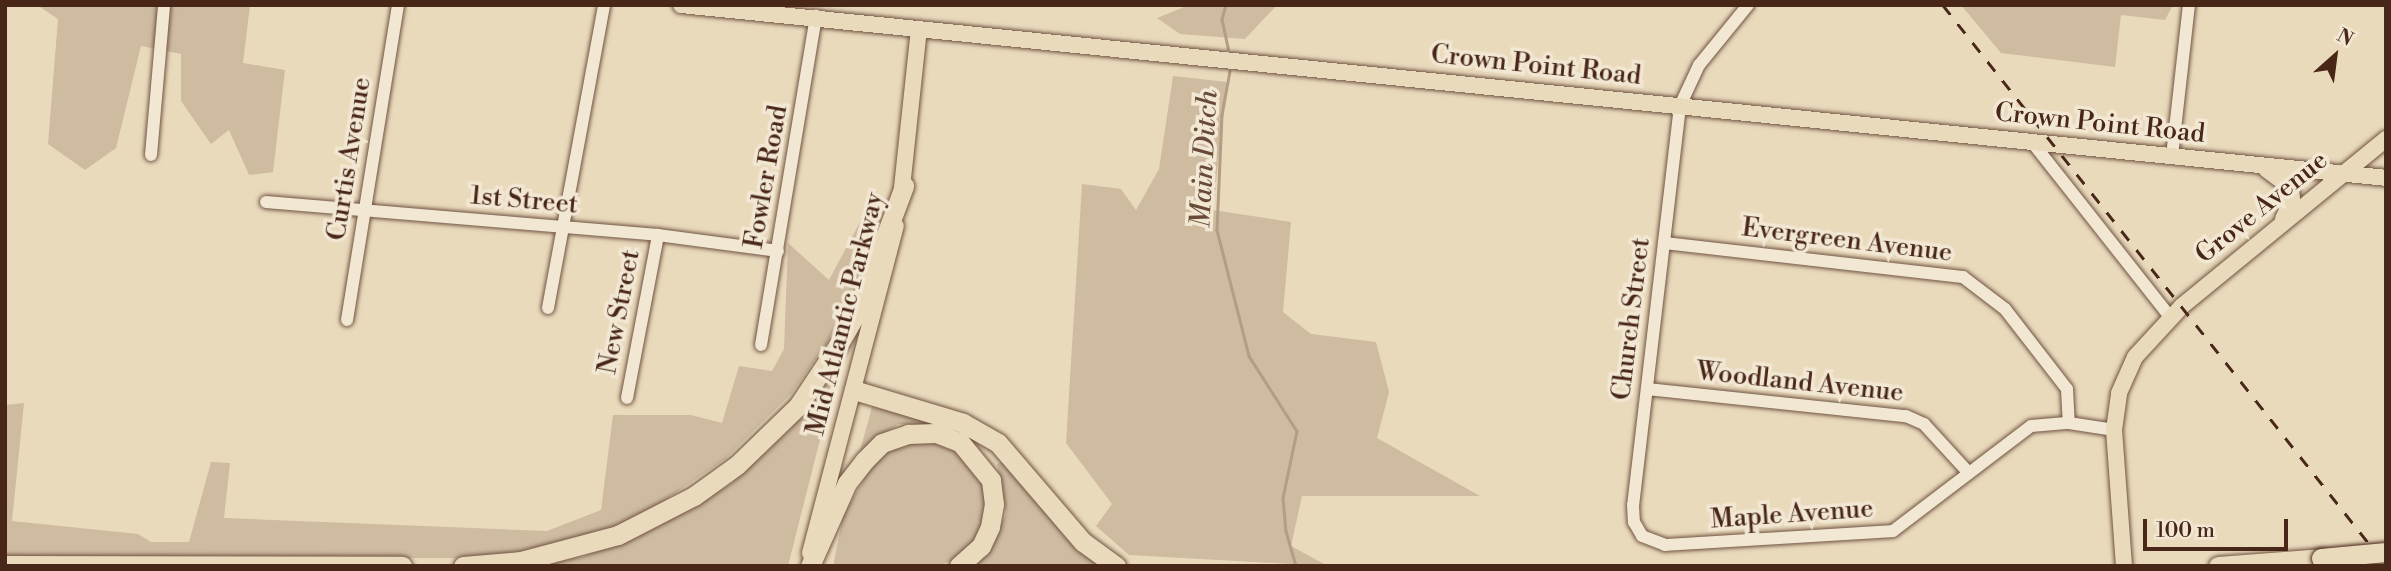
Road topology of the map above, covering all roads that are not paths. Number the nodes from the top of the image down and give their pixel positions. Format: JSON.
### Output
{"nodes":[{"id":1,"x":164,"y":5,"type":"edge"},
{"id":2,"x":398,"y":5,"type":"edge"},
{"id":3,"x":604,"y":5,"type":"edge"},
{"id":4,"x":681,"y":5,"type":"edge"},
{"id":5,"x":1748,"y":5,"type":"edge"},
{"id":6,"x":2189,"y":5,"type":"edge"},
{"id":7,"x":816,"y":16,"type":"junction"},
{"id":8,"x":919,"y":29,"type":"junction"},
{"id":9,"x":1680,"y":106,"type":"junction"},
{"id":10,"x":2386,"y":139,"type":"edge"},
{"id":11,"x":2032,"y":142,"type":"junction"},
{"id":12,"x":151,"y":155,"type":"dead end"},
{"id":13,"x":2172,"y":156,"type":"junction"},
{"id":14,"x":2258,"y":165,"type":"junction"},
{"id":15,"x":2343,"y":173,"type":"junction"},
{"id":16,"x":2386,"y":178,"type":"edge"},
{"id":17,"x":904,"y":186,"type":"junction"},
{"id":18,"x":266,"y":202,"type":"dead end"},
{"id":19,"x":364,"y":209,"type":"junction"},
{"id":20,"x":2281,"y":222,"type":"junction"},
{"id":21,"x":561,"y":227,"type":"junction"},
{"id":22,"x":658,"y":235,"type":"junction"},
{"id":23,"x":1664,"y":243,"type":"junction"},
{"id":24,"x":778,"y":251,"type":"junction"},
{"id":25,"x":548,"y":308,"type":"dead end"},
{"id":26,"x":2170,"y":317,"type":"junction"},
{"id":27,"x":347,"y":320,"type":"dead end"},
{"id":28,"x":761,"y":345,"type":"dead end"},
{"id":29,"x":1647,"y":389,"type":"junction"},
{"id":30,"x":854,"y":390,"type":"junction"},
{"id":31,"x":627,"y":398,"type":"dead end"},
{"id":32,"x":2069,"y":423,"type":"junction"},
{"id":33,"x":2113,"y":430,"type":"junction"},
{"id":34,"x":1968,"y":472,"type":"junction"},
{"id":35,"x":818,"y":536,"type":"junction"},
{"id":36,"x":1642,"y":536,"type":"joint"},
{"id":37,"x":2386,"y":552,"type":"edge"},
{"id":38,"x":5,"y":565,"type":"edge"},
{"id":39,"x":402,"y":566,"type":"edge"},
{"id":40,"x":463,"y":566,"type":"edge"},
{"id":41,"x":808,"y":566,"type":"edge"},
{"id":42,"x":959,"y":566,"type":"edge"},
{"id":43,"x":1116,"y":566,"type":"edge"},
{"id":44,"x":2124,"y":566,"type":"edge"},
{"id":45,"x":2218,"y":566,"type":"edge"}],
"edges":[{"from":1,"to":12,"type":"street"},
{"from":2,"to":19,"type":"street","name":"Curtis Avenue"},
{"from":3,"to":21,"type":"street"},
{"from":4,"to":7,"type":"main road","name":"Crown Point Road"},
{"from":5,"to":9,"type":"street","name":"Church Street"},
{"from":6,"to":13,"type":"street"},
{"from":7,"to":8,"type":"main road","name":"Crown Point Road"},
{"from":7,"to":24,"type":"street","name":"Fowler Road"},
{"from":8,"to":9,"type":"main road","name":"Crown Point Road"},
{"from":8,"to":17,"type":"main road","name":"Mid Atlantic Parkway"},
{"from":9,"to":11,"type":"main road","name":"Crown Point Road"},
{"from":9,"to":23,"type":"street","name":"Church Street"},
{"from":10,"to":15,"type":"main road","name":"Grove Avenue"},
{"from":11,"to":13,"type":"main road","name":"Crown Point Road"},
{"from":11,"to":26,"type":"street"},
{"from":13,"to":14,"type":"main road","name":"Crown Point Road"},
{"from":14,"to":15,"type":"main road","name":"Crown Point Road"},
{"from":14,"to":20,"type":"main road"},
{"from":15,"to":16,"type":"main road","name":"Crown Point Road"},
{"from":15,"to":20,"type":"main road","name":"Grove Avenue"},
{"from":17,"to":30,"type":"main road","name":"Mid Atlantic Parkway"},
{"from":17,"to":40,"type":"highway"},
{"from":18,"to":19,"type":"street","name":"1st Street"},
{"from":19,"to":21,"type":"street","name":"1st Street"},
{"from":19,"to":27,"type":"street","name":"Curtis Avenue"},
{"from":20,"to":26,"type":"main road","name":"Grove Avenue"},
{"from":21,"to":22,"type":"street","name":"1st Street"},
{"from":21,"to":25,"type":"street"},
{"from":22,"to":24,"type":"street","name":"1st Street"},
{"from":22,"to":31,"type":"street","name":"New Street"},
{"from":23,"to":29,"type":"street","name":"Church Street"},
{"from":23,"to":32,"type":"street","name":"Evergreen Avenue"},
{"from":24,"to":28,"type":"street","name":"Fowler Road"},
{"from":26,"to":33,"type":"main road","name":"Grove Avenue"},
{"from":29,"to":34,"type":"street","name":"Woodland Avenue"},
{"from":29,"to":36,"type":"street","name":"Church Street"},
{"from":30,"to":35,"type":"main road","name":"Mid Atlantic Parkway"},
{"from":30,"to":43,"type":"highway"},
{"from":32,"to":33,"type":"street","name":"Maple Avenue"},
{"from":32,"to":34,"type":"street","name":"Maple Avenue"},
{"from":33,"to":44,"type":"main road","name":"Grove Avenue"},
{"from":34,"to":36,"type":"street","name":"Maple Avenue"},
{"from":35,"to":41,"type":"highway"},
{"from":35,"to":42,"type":"highway"},
{"from":37,"to":45,"type":"highway","bridge":true},
{"from":38,"to":39,"type":"highway"}]}
